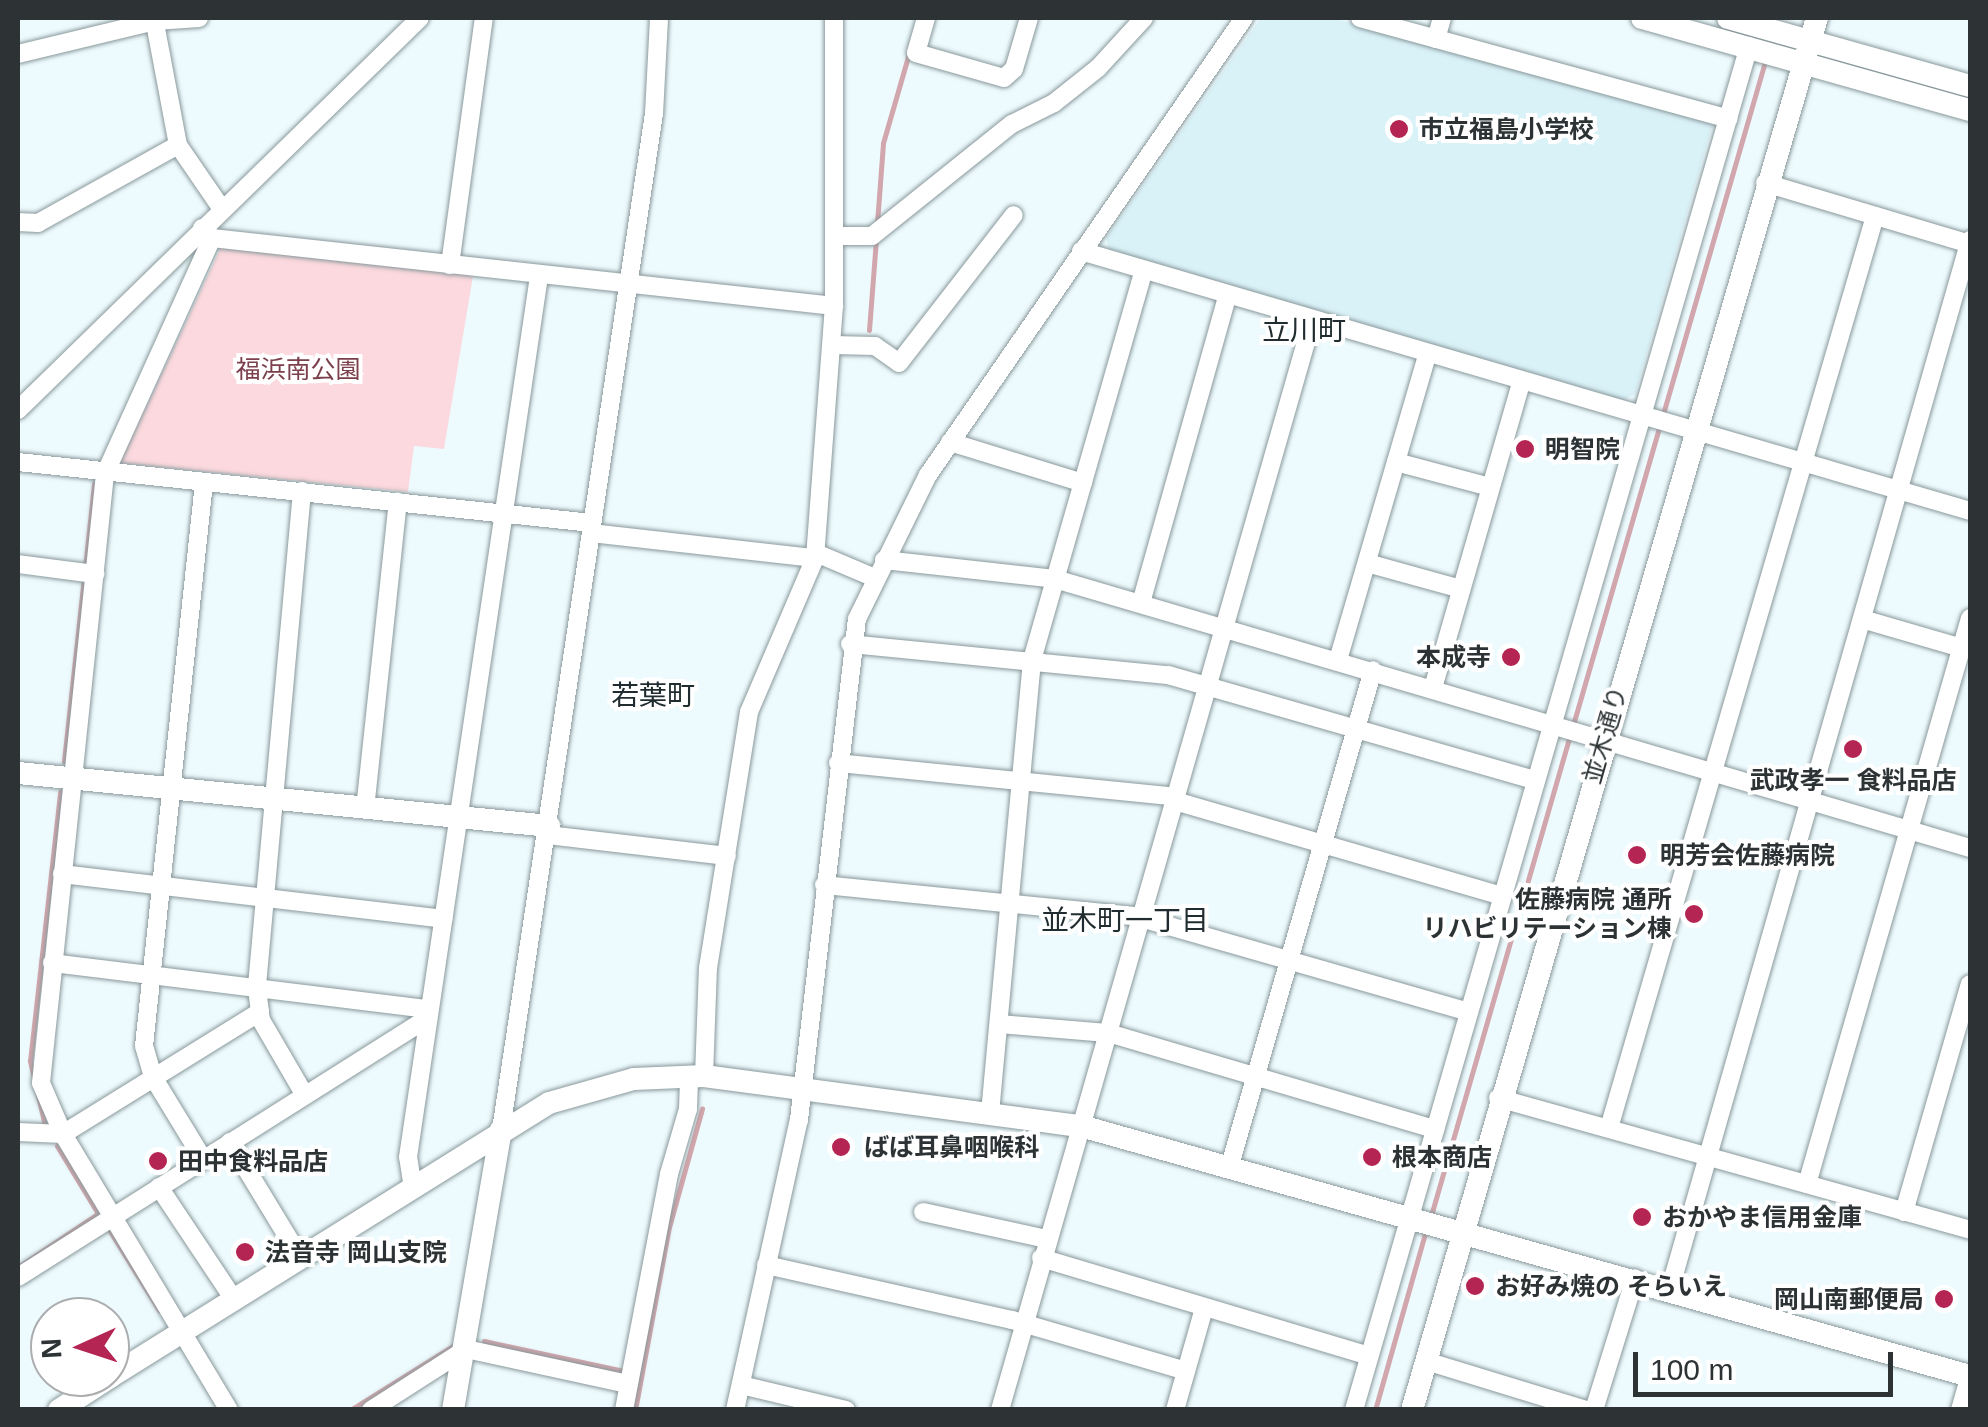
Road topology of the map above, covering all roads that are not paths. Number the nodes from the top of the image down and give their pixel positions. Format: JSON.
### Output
{"nodes":[{"id":1,"x":199,"y":18,"type":"edge"},
{"id":2,"x":420,"y":18,"type":"edge"},
{"id":3,"x":484,"y":18,"type":"edge"},
{"id":4,"x":659,"y":18,"type":"edge"},
{"id":5,"x":834,"y":18,"type":"edge"},
{"id":6,"x":926,"y":18,"type":"edge"},
{"id":7,"x":1029,"y":18,"type":"edge"},
{"id":8,"x":1144,"y":18,"type":"edge"},
{"id":9,"x":1244,"y":18,"type":"edge"},
{"id":10,"x":1360,"y":18,"type":"edge"},
{"id":11,"x":1442,"y":18,"type":"edge"},
{"id":12,"x":1642,"y":18,"type":"edge"},
{"id":13,"x":1728,"y":18,"type":"edge"},
{"id":14,"x":154,"y":19,"type":"edge"},
{"id":15,"x":1436,"y":39,"type":"junction"},
{"id":16,"x":1810,"y":40,"type":"edge"},
{"id":17,"x":1766,"y":42,"type":"junction"},
{"id":18,"x":18,"y":54,"type":"edge"},
{"id":19,"x":1970,"y":86,"type":"edge"},
{"id":20,"x":1970,"y":110,"type":"edge"},
{"id":21,"x":1728,"y":119,"type":"junction"},
{"id":22,"x":178,"y":145,"type":"junction"},
{"id":23,"x":1765,"y":183,"type":"junction"},
{"id":24,"x":222,"y":209,"type":"junction"},
{"id":25,"x":1014,"y":215,"type":"dead end"},
{"id":26,"x":1876,"y":216,"type":"junction"},
{"id":27,"x":18,"y":222,"type":"edge"},
{"id":28,"x":207,"y":233,"type":"junction"},
{"id":29,"x":836,"y":236,"type":"junction"},
{"id":30,"x":1970,"y":242,"type":"edge"},
{"id":31,"x":1081,"y":251,"type":"junction"},
{"id":32,"x":450,"y":265,"type":"junction"},
{"id":33,"x":1143,"y":272,"type":"junction"},
{"id":34,"x":539,"y":276,"type":"junction"},
{"id":35,"x":628,"y":285,"type":"junction"},
{"id":36,"x":1227,"y":297,"type":"junction"},
{"id":37,"x":834,"y":306,"type":"junction"},
{"id":38,"x":1312,"y":321,"type":"junction"},
{"id":39,"x":832,"y":345,"type":"junction"},
{"id":40,"x":1428,"y":355,"type":"junction"},
{"id":41,"x":1520,"y":382,"type":"junction"},
{"id":42,"x":18,"y":410,"type":"edge"},
{"id":43,"x":1647,"y":419,"type":"junction"},
{"id":44,"x":1684,"y":430,"type":"junction"},
{"id":45,"x":950,"y":442,"type":"junction"},
{"id":46,"x":18,"y":462,"type":"edge"},
{"id":47,"x":1396,"y":462,"type":"junction"},
{"id":48,"x":1802,"y":464,"type":"junction"},
{"id":49,"x":105,"y":474,"type":"junction"},
{"id":50,"x":204,"y":482,"type":"junction"},
{"id":51,"x":1083,"y":483,"type":"junction"},
{"id":52,"x":1490,"y":487,"type":"junction"},
{"id":53,"x":302,"y":490,"type":"junction"},
{"id":54,"x":1898,"y":491,"type":"junction"},
{"id":55,"x":398,"y":502,"type":"junction"},
{"id":56,"x":1970,"y":511,"type":"edge"},
{"id":57,"x":502,"y":514,"type":"junction"},
{"id":58,"x":592,"y":528,"type":"junction"},
{"id":59,"x":816,"y":556,"type":"junction"},
{"id":60,"x":884,"y":560,"type":"junction"},
{"id":61,"x":1367,"y":563,"type":"junction"},
{"id":62,"x":18,"y":564,"type":"edge"},
{"id":63,"x":87,"y":573,"type":"junction"},
{"id":64,"x":874,"y":578,"type":"junction"},
{"id":65,"x":1055,"y":579,"type":"junction"},
{"id":66,"x":1462,"y":589,"type":"junction"},
{"id":67,"x":1141,"y":603,"type":"junction"},
{"id":68,"x":1970,"y":618,"type":"edge"},
{"id":69,"x":1862,"y":619,"type":"junction"},
{"id":70,"x":1223,"y":626,"type":"junction"},
{"id":71,"x":850,"y":644,"type":"junction"},
{"id":72,"x":1962,"y":648,"type":"junction"},
{"id":73,"x":1032,"y":660,"type":"junction"},
{"id":74,"x":1338,"y":660,"type":"junction"},
{"id":75,"x":1373,"y":670,"type":"junction"},
{"id":76,"x":1207,"y":685,"type":"junction"},
{"id":77,"x":1433,"y":688,"type":"junction"},
{"id":78,"x":1556,"y":724,"type":"junction"},
{"id":79,"x":1355,"y":728,"type":"junction"},
{"id":80,"x":1593,"y":737,"type":"junction"},
{"id":81,"x":838,"y":763,"type":"junction"},
{"id":82,"x":18,"y":773,"type":"edge"},
{"id":83,"x":1712,"y":773,"type":"junction"},
{"id":84,"x":73,"y":779,"type":"junction"},
{"id":85,"x":1535,"y":780,"type":"junction"},
{"id":86,"x":1022,"y":782,"type":"junction"},
{"id":87,"x":172,"y":789,"type":"junction"},
{"id":88,"x":272,"y":799,"type":"junction"},
{"id":89,"x":1176,"y":799,"type":"junction"},
{"id":90,"x":1808,"y":801,"type":"junction"},
{"id":91,"x":365,"y":808,"type":"junction"},
{"id":92,"x":458,"y":818,"type":"junction"},
{"id":93,"x":1908,"y":830,"type":"junction"},
{"id":94,"x":548,"y":831,"type":"junction"},
{"id":95,"x":1322,"y":844,"type":"junction"},
{"id":96,"x":1970,"y":848,"type":"edge"},
{"id":97,"x":727,"y":856,"type":"junction"},
{"id":98,"x":62,"y":874,"type":"junction"},
{"id":99,"x":824,"y":885,"type":"junction"},
{"id":100,"x":162,"y":886,"type":"junction"},
{"id":101,"x":1502,"y":896,"type":"junction"},
{"id":102,"x":262,"y":898,"type":"junction"},
{"id":103,"x":1010,"y":902,"type":"junction"},
{"id":104,"x":1142,"y":918,"type":"junction"},
{"id":105,"x":443,"y":919,"type":"junction"},
{"id":106,"x":1288,"y":961,"type":"junction"},
{"id":107,"x":52,"y":963,"type":"junction"},
{"id":108,"x":152,"y":975,"type":"junction"},
{"id":109,"x":1970,"y":984,"type":"edge"},
{"id":110,"x":256,"y":988,"type":"junction"},
{"id":111,"x":260,"y":1012,"type":"junction"},
{"id":112,"x":1468,"y":1012,"type":"junction"},
{"id":113,"x":429,"y":1013,"type":"junction"},
{"id":114,"x":998,"y":1024,"type":"junction"},
{"id":115,"x":1108,"y":1033,"type":"junction"},
{"id":116,"x":697,"y":1076,"type":"junction"},
{"id":117,"x":1254,"y":1076,"type":"junction"},
{"id":118,"x":153,"y":1078,"type":"junction"},
{"id":119,"x":801,"y":1088,"type":"junction"},
{"id":120,"x":304,"y":1094,"type":"junction"},
{"id":121,"x":1498,"y":1098,"type":"junction"},
{"id":122,"x":990,"y":1113,"type":"junction"},
{"id":123,"x":1081,"y":1126,"type":"junction"},
{"id":124,"x":1609,"y":1128,"type":"junction"},
{"id":125,"x":1435,"y":1129,"type":"junction"},
{"id":126,"x":501,"y":1130,"type":"junction"},
{"id":127,"x":18,"y":1132,"type":"edge"},
{"id":128,"x":62,"y":1134,"type":"junction"},
{"id":129,"x":230,"y":1142,"type":"junction"},
{"id":130,"x":1708,"y":1156,"type":"junction"},
{"id":131,"x":204,"y":1158,"type":"junction"},
{"id":132,"x":1230,"y":1165,"type":"junction"},
{"id":133,"x":1807,"y":1184,"type":"junction"},
{"id":134,"x":159,"y":1187,"type":"junction"},
{"id":135,"x":413,"y":1188,"type":"junction"},
{"id":136,"x":923,"y":1212,"type":"dead end"},
{"id":137,"x":1904,"y":1212,"type":"junction"},
{"id":138,"x":115,"y":1215,"type":"junction"},
{"id":139,"x":1422,"y":1218,"type":"junction"},
{"id":140,"x":1462,"y":1229,"type":"junction"},
{"id":141,"x":1970,"y":1230,"type":"edge"},
{"id":142,"x":1047,"y":1238,"type":"junction"},
{"id":143,"x":300,"y":1257,"type":"junction"},
{"id":144,"x":1041,"y":1258,"type":"junction"},
{"id":145,"x":766,"y":1266,"type":"junction"},
{"id":146,"x":18,"y":1277,"type":"edge"},
{"id":147,"x":1635,"y":1278,"type":"junction"},
{"id":148,"x":1670,"y":1289,"type":"junction"},
{"id":149,"x":233,"y":1298,"type":"junction"},
{"id":150,"x":1204,"y":1308,"type":"junction"},
{"id":151,"x":1023,"y":1324,"type":"junction"},
{"id":152,"x":182,"y":1330,"type":"junction"},
{"id":153,"x":466,"y":1349,"type":"junction"},
{"id":154,"x":1370,"y":1356,"type":"junction"},
{"id":155,"x":1426,"y":1361,"type":"junction"},
{"id":156,"x":130,"y":1364,"type":"edge"},
{"id":157,"x":1186,"y":1372,"type":"junction"},
{"id":158,"x":1970,"y":1376,"type":"edge"},
{"id":159,"x":628,"y":1384,"type":"junction"},
{"id":160,"x":741,"y":1385,"type":"junction"},
{"id":161,"x":229,"y":1410,"type":"edge"},
{"id":162,"x":371,"y":1410,"type":"edge"},
{"id":163,"x":453,"y":1410,"type":"edge"},
{"id":164,"x":624,"y":1410,"type":"edge"},
{"id":165,"x":736,"y":1410,"type":"edge"},
{"id":166,"x":846,"y":1410,"type":"edge"},
{"id":167,"x":1000,"y":1410,"type":"edge"},
{"id":168,"x":1175,"y":1410,"type":"edge"},
{"id":169,"x":1354,"y":1410,"type":"edge"},
{"id":170,"x":1412,"y":1410,"type":"edge"},
{"id":171,"x":1586,"y":1410,"type":"edge"},
{"id":172,"x":1594,"y":1410,"type":"edge"},
{"id":173,"x":1960,"y":1410,"type":"edge"}],
"edges":[{"from":1,"to":14,"type":"street"},
{"from":2,"to":24,"type":"street"},
{"from":3,"to":32,"type":"street"},
{"from":4,"to":35,"type":"street"},
{"from":5,"to":29,"type":"street"},
{"from":6,"to":7,"type":"street"},
{"from":8,"to":29,"type":"street"},
{"from":9,"to":31,"type":"street"},
{"from":10,"to":15,"type":"street"},
{"from":11,"to":15,"type":"street"},
{"from":12,"to":17,"type":"street"},
{"from":13,"to":17,"type":"street"},
{"from":14,"to":18,"type":"street"},
{"from":14,"to":22,"type":"street"},
{"from":15,"to":21,"type":"street"},
{"from":16,"to":17,"type":"street"},
{"from":16,"to":19,"type":"street"},
{"from":16,"to":20,"type":"street"},
{"from":16,"to":23,"type":"street","name":"並木通り"},
{"from":17,"to":21,"type":"street"},
{"from":21,"to":43,"type":"street"},
{"from":22,"to":24,"type":"street"},
{"from":22,"to":27,"type":"street"},
{"from":23,"to":26,"type":"street"},
{"from":23,"to":44,"type":"street","name":"並木通り"},
{"from":24,"to":28,"type":"street"},
{"from":25,"to":39,"type":"street"},
{"from":26,"to":30,"type":"street"},
{"from":26,"to":48,"type":"street"},
{"from":28,"to":32,"type":"street"},
{"from":28,"to":42,"type":"street"},
{"from":28,"to":49,"type":"street"},
{"from":29,"to":37,"type":"street"},
{"from":30,"to":54,"type":"street"},
{"from":31,"to":33,"type":"street"},
{"from":31,"to":45,"type":"street"},
{"from":32,"to":34,"type":"street"},
{"from":33,"to":36,"type":"street"},
{"from":33,"to":51,"type":"street"},
{"from":34,"to":35,"type":"street"},
{"from":34,"to":57,"type":"street"},
{"from":35,"to":37,"type":"street"},
{"from":35,"to":58,"type":"street"},
{"from":36,"to":38,"type":"street"},
{"from":36,"to":67,"type":"street"},
{"from":37,"to":39,"type":"street"},
{"from":38,"to":40,"type":"street"},
{"from":38,"to":70,"type":"street"},
{"from":39,"to":59,"type":"street"},
{"from":40,"to":41,"type":"street"},
{"from":40,"to":47,"type":"street"},
{"from":41,"to":43,"type":"street"},
{"from":41,"to":52,"type":"street"},
{"from":43,"to":44,"type":"street"},
{"from":43,"to":78,"type":"street"},
{"from":44,"to":48,"type":"street"},
{"from":44,"to":80,"type":"street","name":"並木通り"},
{"from":45,"to":51,"type":"street"},
{"from":45,"to":60,"type":"street"},
{"from":46,"to":49,"type":"street"},
{"from":47,"to":52,"type":"street"},
{"from":47,"to":61,"type":"street"},
{"from":48,"to":54,"type":"street"},
{"from":48,"to":83,"type":"street"},
{"from":49,"to":50,"type":"street"},
{"from":49,"to":63,"type":"street"},
{"from":50,"to":53,"type":"street"},
{"from":50,"to":87,"type":"street"},
{"from":51,"to":65,"type":"street"},
{"from":52,"to":66,"type":"street"},
{"from":53,"to":55,"type":"street"},
{"from":53,"to":88,"type":"street"},
{"from":54,"to":56,"type":"street"},
{"from":54,"to":69,"type":"street"},
{"from":55,"to":57,"type":"street"},
{"from":55,"to":91,"type":"street"},
{"from":57,"to":58,"type":"street"},
{"from":57,"to":92,"type":"street"},
{"from":58,"to":59,"type":"street"},
{"from":58,"to":94,"type":"street"},
{"from":59,"to":64,"type":"street"},
{"from":59,"to":97,"type":"street"},
{"from":60,"to":64,"type":"street"},
{"from":60,"to":65,"type":"street"},
{"from":61,"to":66,"type":"street"},
{"from":61,"to":74,"type":"street"},
{"from":62,"to":63,"type":"street"},
{"from":63,"to":84,"type":"street"},
{"from":64,"to":71,"type":"street"},
{"from":65,"to":67,"type":"street"},
{"from":65,"to":73,"type":"street"},
{"from":66,"to":77,"type":"street"},
{"from":67,"to":70,"type":"street"},
{"from":68,"to":72,"type":"street"},
{"from":69,"to":72,"type":"street"},
{"from":69,"to":90,"type":"street"},
{"from":70,"to":74,"type":"street"},
{"from":70,"to":76,"type":"street"},
{"from":71,"to":73,"type":"street"},
{"from":71,"to":81,"type":"street"},
{"from":72,"to":93,"type":"street"},
{"from":73,"to":76,"type":"street"},
{"from":73,"to":86,"type":"street"},
{"from":74,"to":75,"type":"street"},
{"from":75,"to":77,"type":"street"},
{"from":75,"to":79,"type":"street"},
{"from":76,"to":79,"type":"street"},
{"from":76,"to":89,"type":"street"},
{"from":77,"to":78,"type":"street"},
{"from":78,"to":80,"type":"street"},
{"from":78,"to":85,"type":"street"},
{"from":79,"to":85,"type":"street"},
{"from":79,"to":95,"type":"street"},
{"from":80,"to":83,"type":"street"},
{"from":80,"to":121,"type":"street","name":"並木通り"},
{"from":81,"to":86,"type":"street"},
{"from":81,"to":99,"type":"street"},
{"from":82,"to":84,"type":"street"},
{"from":83,"to":90,"type":"street"},
{"from":83,"to":124,"type":"street"},
{"from":84,"to":87,"type":"street"},
{"from":84,"to":98,"type":"street"},
{"from":85,"to":101,"type":"street"},
{"from":86,"to":89,"type":"street"},
{"from":86,"to":103,"type":"street"},
{"from":87,"to":88,"type":"street"},
{"from":87,"to":100,"type":"street"},
{"from":88,"to":91,"type":"street"},
{"from":88,"to":102,"type":"street"},
{"from":89,"to":95,"type":"street"},
{"from":89,"to":104,"type":"street"},
{"from":90,"to":93,"type":"street"},
{"from":90,"to":130,"type":"street"},
{"from":91,"to":92,"type":"street"},
{"from":92,"to":94,"type":"street"},
{"from":92,"to":105,"type":"street"},
{"from":93,"to":96,"type":"street"},
{"from":93,"to":133,"type":"street"},
{"from":94,"to":97,"type":"street"},
{"from":94,"to":126,"type":"street"},
{"from":95,"to":101,"type":"street"},
{"from":95,"to":106,"type":"street"},
{"from":97,"to":116,"type":"street"},
{"from":98,"to":100,"type":"street"},
{"from":98,"to":107,"type":"street"},
{"from":99,"to":103,"type":"street"},
{"from":99,"to":119,"type":"street"},
{"from":100,"to":102,"type":"street"},
{"from":100,"to":108,"type":"street"},
{"from":101,"to":112,"type":"street"},
{"from":102,"to":105,"type":"street"},
{"from":102,"to":110,"type":"street"},
{"from":103,"to":104,"type":"street"},
{"from":103,"to":114,"type":"street"},
{"from":104,"to":106,"type":"street"},
{"from":104,"to":115,"type":"street"},
{"from":105,"to":113,"type":"street"},
{"from":106,"to":112,"type":"street"},
{"from":106,"to":117,"type":"street"},
{"from":107,"to":108,"type":"street"},
{"from":107,"to":128,"type":"street"},
{"from":108,"to":110,"type":"street"},
{"from":108,"to":118,"type":"street"},
{"from":109,"to":137,"type":"street"},
{"from":110,"to":111,"type":"street"},
{"from":110,"to":113,"type":"street"},
{"from":111,"to":118,"type":"street"},
{"from":111,"to":120,"type":"street"},
{"from":112,"to":125,"type":"street"},
{"from":113,"to":120,"type":"street"},
{"from":113,"to":135,"type":"street"},
{"from":114,"to":115,"type":"street"},
{"from":114,"to":122,"type":"street"},
{"from":115,"to":117,"type":"street"},
{"from":115,"to":123,"type":"street"},
{"from":116,"to":119,"type":"street"},
{"from":116,"to":126,"type":"street"},
{"from":116,"to":159,"type":"street"},
{"from":117,"to":125,"type":"street"},
{"from":117,"to":132,"type":"street"},
{"from":118,"to":128,"type":"street"},
{"from":118,"to":131,"type":"street"},
{"from":119,"to":122,"type":"street"},
{"from":119,"to":145,"type":"street"},
{"from":120,"to":129,"type":"street"},
{"from":121,"to":124,"type":"street"},
{"from":121,"to":140,"type":"street","name":"並木通り"},
{"from":122,"to":123,"type":"street"},
{"from":123,"to":132,"type":"street"},
{"from":123,"to":142,"type":"street"},
{"from":124,"to":130,"type":"street"},
{"from":125,"to":139,"type":"street"},
{"from":126,"to":135,"type":"street"},
{"from":126,"to":153,"type":"street"},
{"from":127,"to":128,"type":"street"},
{"from":128,"to":138,"type":"street"},
{"from":129,"to":131,"type":"street"},
{"from":129,"to":143,"type":"street"},
{"from":130,"to":133,"type":"street"},
{"from":130,"to":148,"type":"street"},
{"from":131,"to":134,"type":"street"},
{"from":132,"to":139,"type":"street"},
{"from":133,"to":137,"type":"street"},
{"from":134,"to":138,"type":"street"},
{"from":134,"to":149,"type":"street"},
{"from":135,"to":143,"type":"street"},
{"from":136,"to":142,"type":"street"},
{"from":137,"to":141,"type":"street"},
{"from":138,"to":146,"type":"street"},
{"from":138,"to":152,"type":"street"},
{"from":139,"to":140,"type":"street"},
{"from":139,"to":154,"type":"street"},
{"from":140,"to":147,"type":"street"},
{"from":140,"to":155,"type":"street","name":"並木通り"},
{"from":142,"to":144,"type":"street"},
{"from":143,"to":149,"type":"street"},
{"from":144,"to":150,"type":"street"},
{"from":144,"to":151,"type":"street"},
{"from":145,"to":151,"type":"street"},
{"from":145,"to":160,"type":"street"},
{"from":147,"to":148,"type":"street"},
{"from":147,"to":172,"type":"street"},
{"from":148,"to":158,"type":"street"},
{"from":149,"to":152,"type":"street"},
{"from":150,"to":154,"type":"street"},
{"from":150,"to":157,"type":"street"},
{"from":151,"to":157,"type":"street"},
{"from":151,"to":167,"type":"street"},
{"from":152,"to":156,"type":"street"},
{"from":152,"to":161,"type":"street"},
{"from":153,"to":159,"type":"street"},
{"from":153,"to":162,"type":"street"},
{"from":153,"to":163,"type":"street"},
{"from":154,"to":169,"type":"street"},
{"from":155,"to":170,"type":"street","name":"並木通り"},
{"from":155,"to":171,"type":"street"},
{"from":157,"to":168,"type":"street"},
{"from":158,"to":173,"type":"street"},
{"from":159,"to":164,"type":"street"},
{"from":160,"to":165,"type":"street"},
{"from":160,"to":166,"type":"street"}]}
